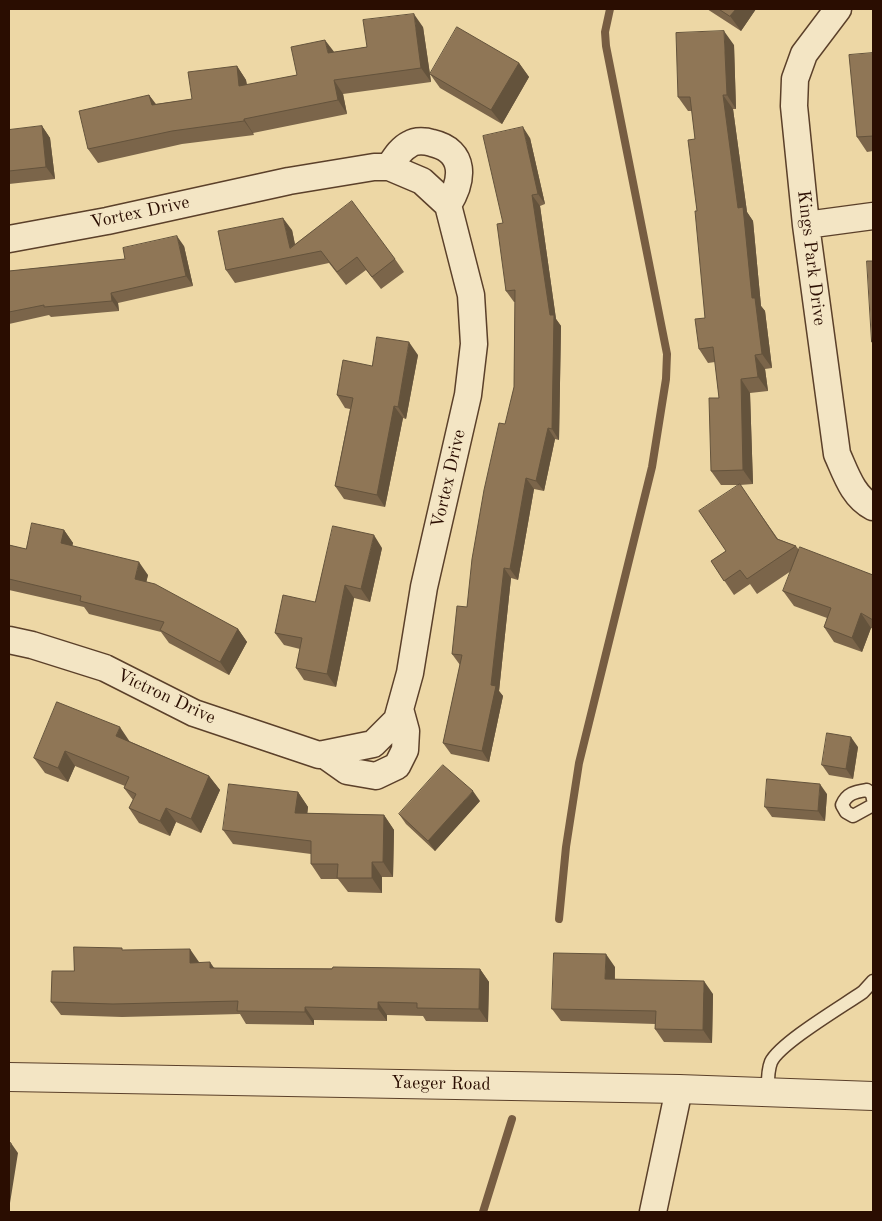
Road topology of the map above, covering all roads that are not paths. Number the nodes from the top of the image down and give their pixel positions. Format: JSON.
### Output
{"nodes":[{"id":1,"x":838,"y":9,"type":"edge"},
{"id":2,"x":389,"y":167,"type":"junction"},
{"id":3,"x":448,"y":205,"type":"junction"},
{"id":4,"x":873,"y":216,"type":"edge"},
{"id":5,"x":806,"y":225,"type":"junction"},
{"id":6,"x":9,"y":239,"type":"edge"},
{"id":7,"x":873,"y":508,"type":"edge"},
{"id":8,"x":9,"y":640,"type":"edge"},
{"id":9,"x":400,"y":710,"type":"junction"},
{"id":10,"x":373,"y":744,"type":"joint"},
{"id":11,"x":323,"y":754,"type":"junction"},
{"id":12,"x":873,"y":798,"type":"edge"},
{"id":13,"x":873,"y":805,"type":"edge"},
{"id":14,"x":873,"y":981,"type":"edge"},
{"id":15,"x":9,"y":1077,"type":"edge"},
{"id":16,"x":679,"y":1089,"type":"junction"},
{"id":17,"x":768,"y":1093,"type":"junction"},
{"id":18,"x":873,"y":1096,"type":"edge"},
{"id":19,"x":653,"y":1212,"type":"edge"}],
"edges":[{"from":1,"to":5,"type":"street","name":"Kings Park Drive"},
{"from":2,"to":3,"type":"street","name":"Vortex Drive"},
{"from":2,"to":3,"type":"street"},
{"from":2,"to":6,"type":"street","name":"Vortex Drive"},
{"from":3,"to":9,"type":"street","name":"Vortex Drive"},
{"from":4,"to":5,"type":"street"},
{"from":5,"to":7,"type":"street","name":"Kings Park Drive"},
{"from":8,"to":11,"type":"street","name":"Victron Drive"},
{"from":9,"to":10,"type":"street","name":"Vortex Drive"},
{"from":9,"to":11,"type":"street","name":"Victron Drive"},
{"from":10,"to":11,"type":"street","name":"Victron Drive"},
{"from":12,"to":13,"type":"lane"},
{"from":14,"to":17,"type":"lane"},
{"from":15,"to":16,"type":"street","name":"Yaeger Road"},
{"from":16,"to":17,"type":"street","name":"Yaeger Road"},
{"from":16,"to":19,"type":"street"},
{"from":17,"to":18,"type":"street","name":"Yaeger Road"}]}
